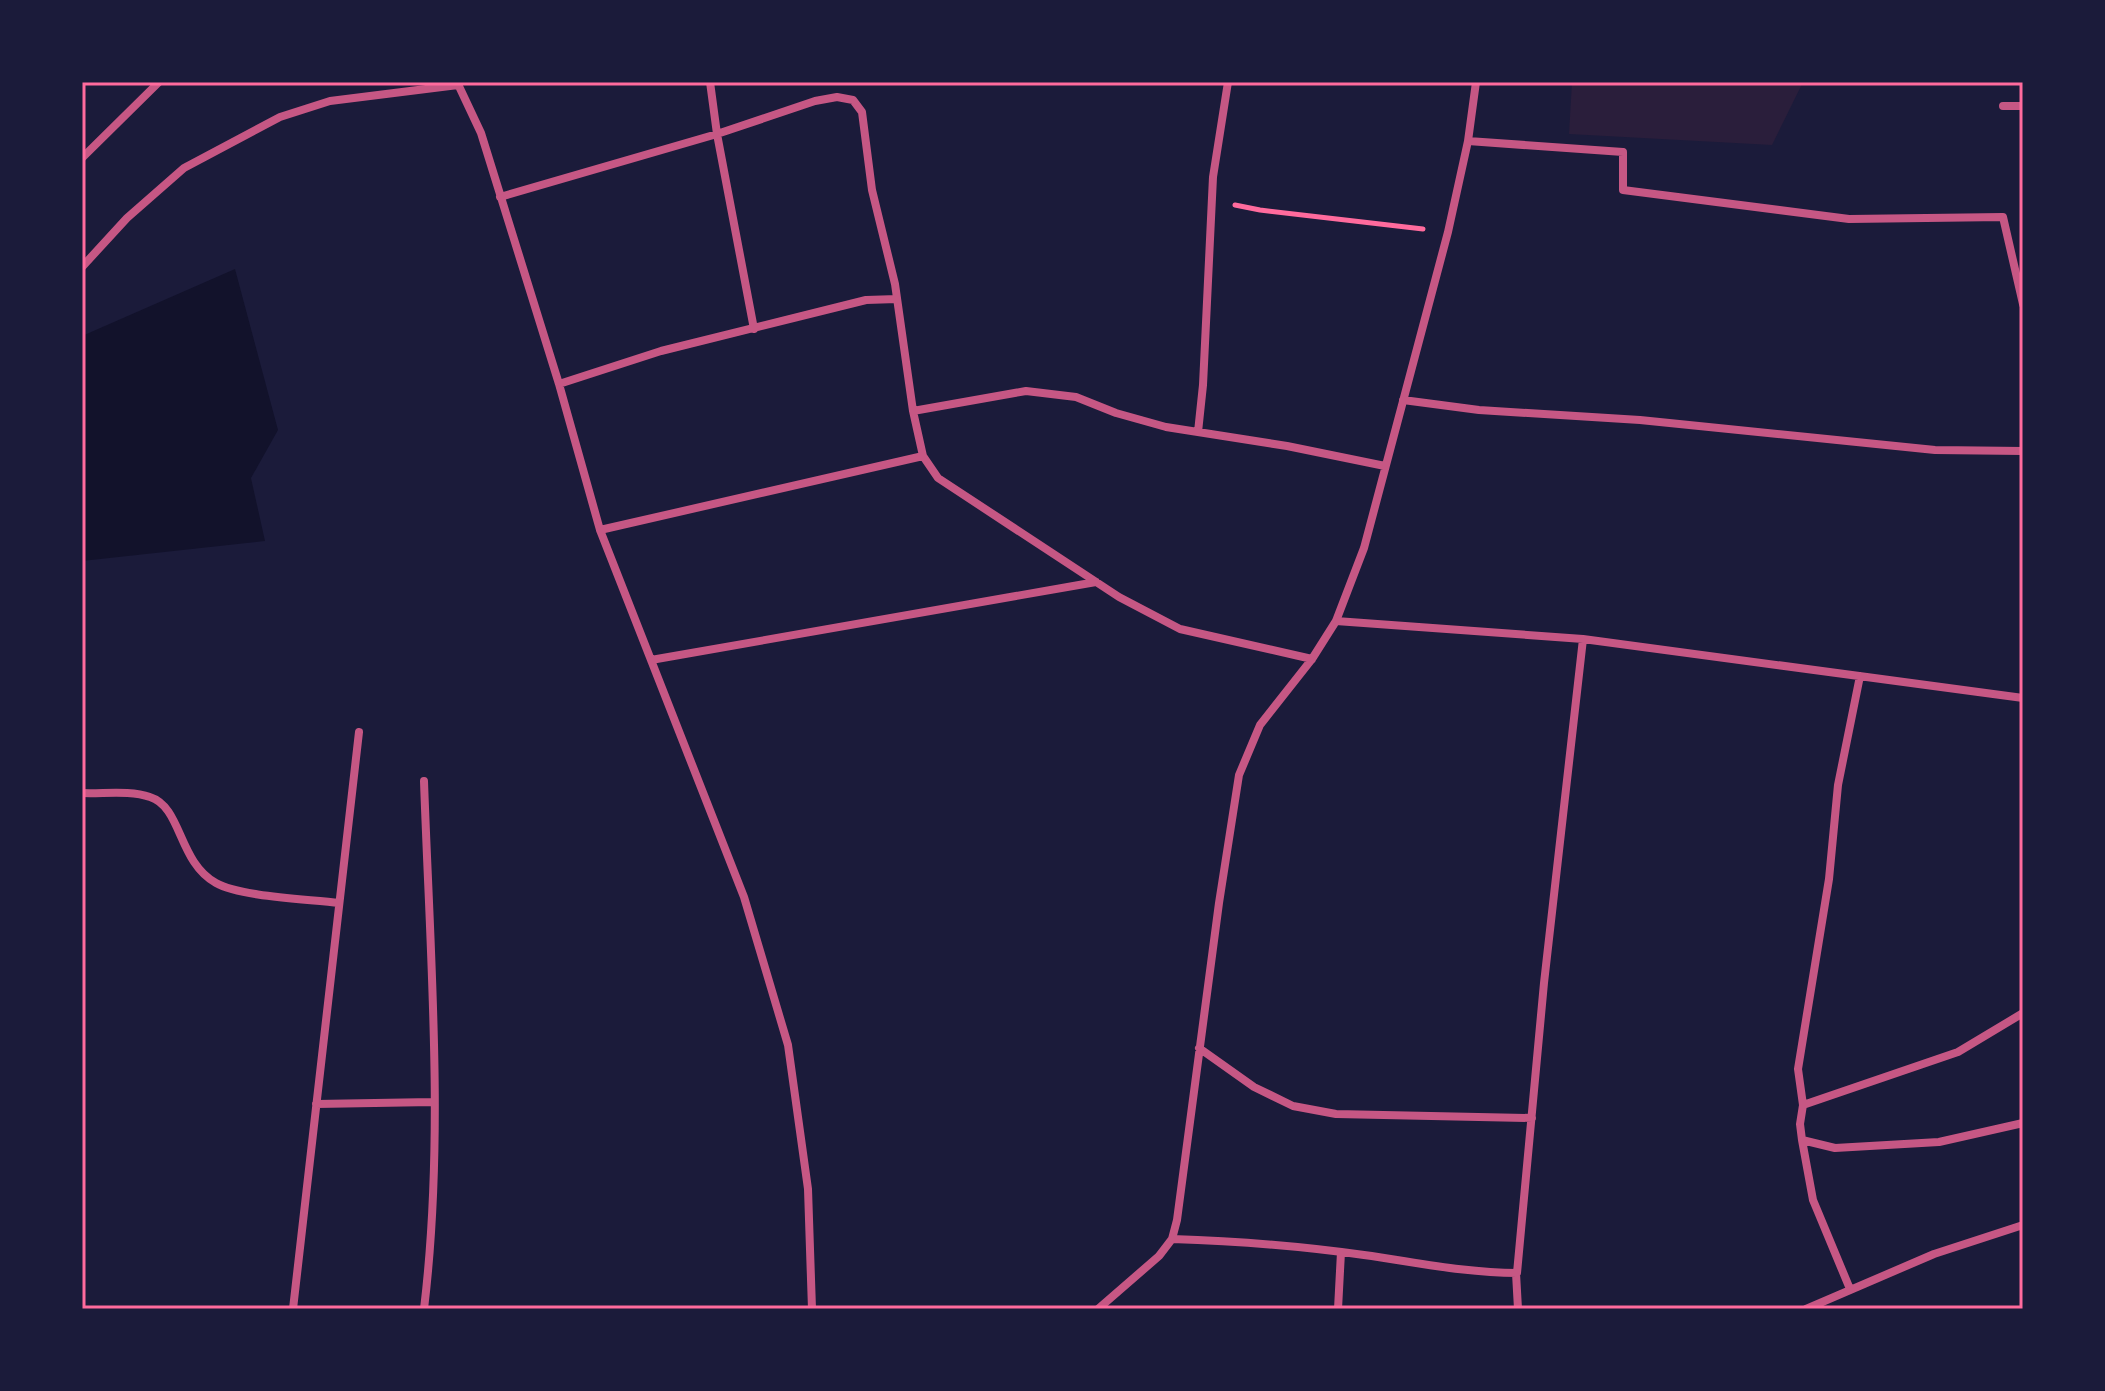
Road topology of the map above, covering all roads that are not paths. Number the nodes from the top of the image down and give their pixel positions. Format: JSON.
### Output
{"nodes":[{"id":1,"x":159,"y":82,"type":"edge"},
{"id":2,"x":710,"y":82,"type":"edge"},
{"id":3,"x":1228,"y":82,"type":"edge"},
{"id":4,"x":1476,"y":82,"type":"edge"},
{"id":5,"x":457,"y":83,"type":"edge"},
{"id":6,"x":2003,"y":106,"type":"dead end"},
{"id":7,"x":2023,"y":106,"type":"edge"},
{"id":8,"x":717,"y":134,"type":"junction"},
{"id":9,"x":1468,"y":141,"type":"junction"},
{"id":10,"x":82,"y":158,"type":"edge"},
{"id":11,"x":500,"y":197,"type":"junction"},
{"id":12,"x":82,"y":267,"type":"edge"},
{"id":13,"x":897,"y":299,"type":"junction"},
{"id":14,"x":2023,"y":304,"type":"edge"},
{"id":15,"x":754,"y":329,"type":"junction"},
{"id":16,"x":559,"y":384,"type":"junction"},
{"id":17,"x":1403,"y":400,"type":"junction"},
{"id":18,"x":913,"y":411,"type":"junction"},
{"id":19,"x":1198,"y":432,"type":"junction"},
{"id":20,"x":2023,"y":451,"type":"edge"},
{"id":21,"x":923,"y":456,"type":"junction"},
{"id":22,"x":1385,"y":466,"type":"junction"},
{"id":23,"x":600,"y":530,"type":"junction"},
{"id":24,"x":1096,"y":582,"type":"junction"},
{"id":25,"x":1336,"y":621,"type":"junction"},
{"id":26,"x":1583,"y":639,"type":"junction"},
{"id":27,"x":1312,"y":659,"type":"junction"},
{"id":28,"x":651,"y":660,"type":"junction"},
{"id":29,"x":1860,"y":676,"type":"junction"},
{"id":30,"x":2023,"y":698,"type":"edge"},
{"id":31,"x":359,"y":732,"type":"dead end"},
{"id":32,"x":424,"y":781,"type":"dead end"},
{"id":33,"x":82,"y":793,"type":"edge"},
{"id":34,"x":339,"y":903,"type":"junction"},
{"id":35,"x":2023,"y":1013,"type":"edge"},
{"id":36,"x":1199,"y":1048,"type":"junction"},
{"id":37,"x":433,"y":1102,"type":"junction"},
{"id":38,"x":316,"y":1104,"type":"junction"},
{"id":39,"x":1803,"y":1105,"type":"junction"},
{"id":40,"x":1532,"y":1118,"type":"junction"},
{"id":41,"x":2023,"y":1123,"type":"edge"},
{"id":42,"x":1802,"y":1140,"type":"junction"},
{"id":43,"x":2023,"y":1225,"type":"edge"},
{"id":44,"x":1172,"y":1239,"type":"junction"},
{"id":45,"x":1341,"y":1252,"type":"junction"},
{"id":46,"x":1516,"y":1273,"type":"junction"},
{"id":47,"x":1850,"y":1289,"type":"junction"},
{"id":48,"x":293,"y":1309,"type":"edge"},
{"id":49,"x":424,"y":1309,"type":"edge"},
{"id":50,"x":812,"y":1309,"type":"edge"},
{"id":51,"x":1098,"y":1309,"type":"edge"},
{"id":52,"x":1338,"y":1309,"type":"edge"},
{"id":53,"x":1518,"y":1309,"type":"edge"},
{"id":54,"x":1806,"y":1309,"type":"edge"}],
"edges":[{"from":1,"to":10,"type":"street"},
{"from":2,"to":8,"type":"street"},
{"from":3,"to":19,"type":"street"},
{"from":4,"to":9,"type":"street"},
{"from":5,"to":11,"type":"street"},
{"from":5,"to":12,"type":"street"},
{"from":6,"to":7,"type":"street"},
{"from":8,"to":11,"type":"street"},
{"from":8,"to":13,"type":"street"},
{"from":8,"to":15,"type":"street"},
{"from":9,"to":14,"type":"street"},
{"from":9,"to":17,"type":"street"},
{"from":11,"to":16,"type":"street"},
{"from":13,"to":15,"type":"street"},
{"from":13,"to":18,"type":"street"},
{"from":15,"to":16,"type":"street"},
{"from":16,"to":23,"type":"street"},
{"from":17,"to":20,"type":"street"},
{"from":17,"to":22,"type":"street"},
{"from":18,"to":19,"type":"street"},
{"from":18,"to":21,"type":"street"},
{"from":19,"to":22,"type":"street"},
{"from":21,"to":23,"type":"street"},
{"from":21,"to":24,"type":"street"},
{"from":22,"to":25,"type":"street"},
{"from":23,"to":28,"type":"street"},
{"from":24,"to":27,"type":"street"},
{"from":24,"to":28,"type":"street"},
{"from":25,"to":26,"type":"street"},
{"from":25,"to":27,"type":"street"},
{"from":26,"to":29,"type":"street"},
{"from":26,"to":40,"type":"street"},
{"from":27,"to":36,"type":"street"},
{"from":28,"to":50,"type":"street"},
{"from":29,"to":30,"type":"street"},
{"from":29,"to":39,"type":"street"},
{"from":31,"to":34,"type":"street"},
{"from":32,"to":37,"type":"street"},
{"from":33,"to":34,"type":"street"},
{"from":34,"to":38,"type":"street"},
{"from":35,"to":39,"type":"street"},
{"from":36,"to":40,"type":"street"},
{"from":36,"to":44,"type":"street"},
{"from":37,"to":38,"type":"street"},
{"from":37,"to":49,"type":"street"},
{"from":38,"to":48,"type":"street"},
{"from":39,"to":42,"type":"street"},
{"from":40,"to":46,"type":"street"},
{"from":41,"to":42,"type":"street"},
{"from":42,"to":47,"type":"street"},
{"from":43,"to":47,"type":"street"},
{"from":44,"to":45,"type":"street"},
{"from":44,"to":51,"type":"street"},
{"from":45,"to":46,"type":"street"},
{"from":45,"to":52,"type":"street"},
{"from":46,"to":53,"type":"street"},
{"from":47,"to":54,"type":"street"}]}
